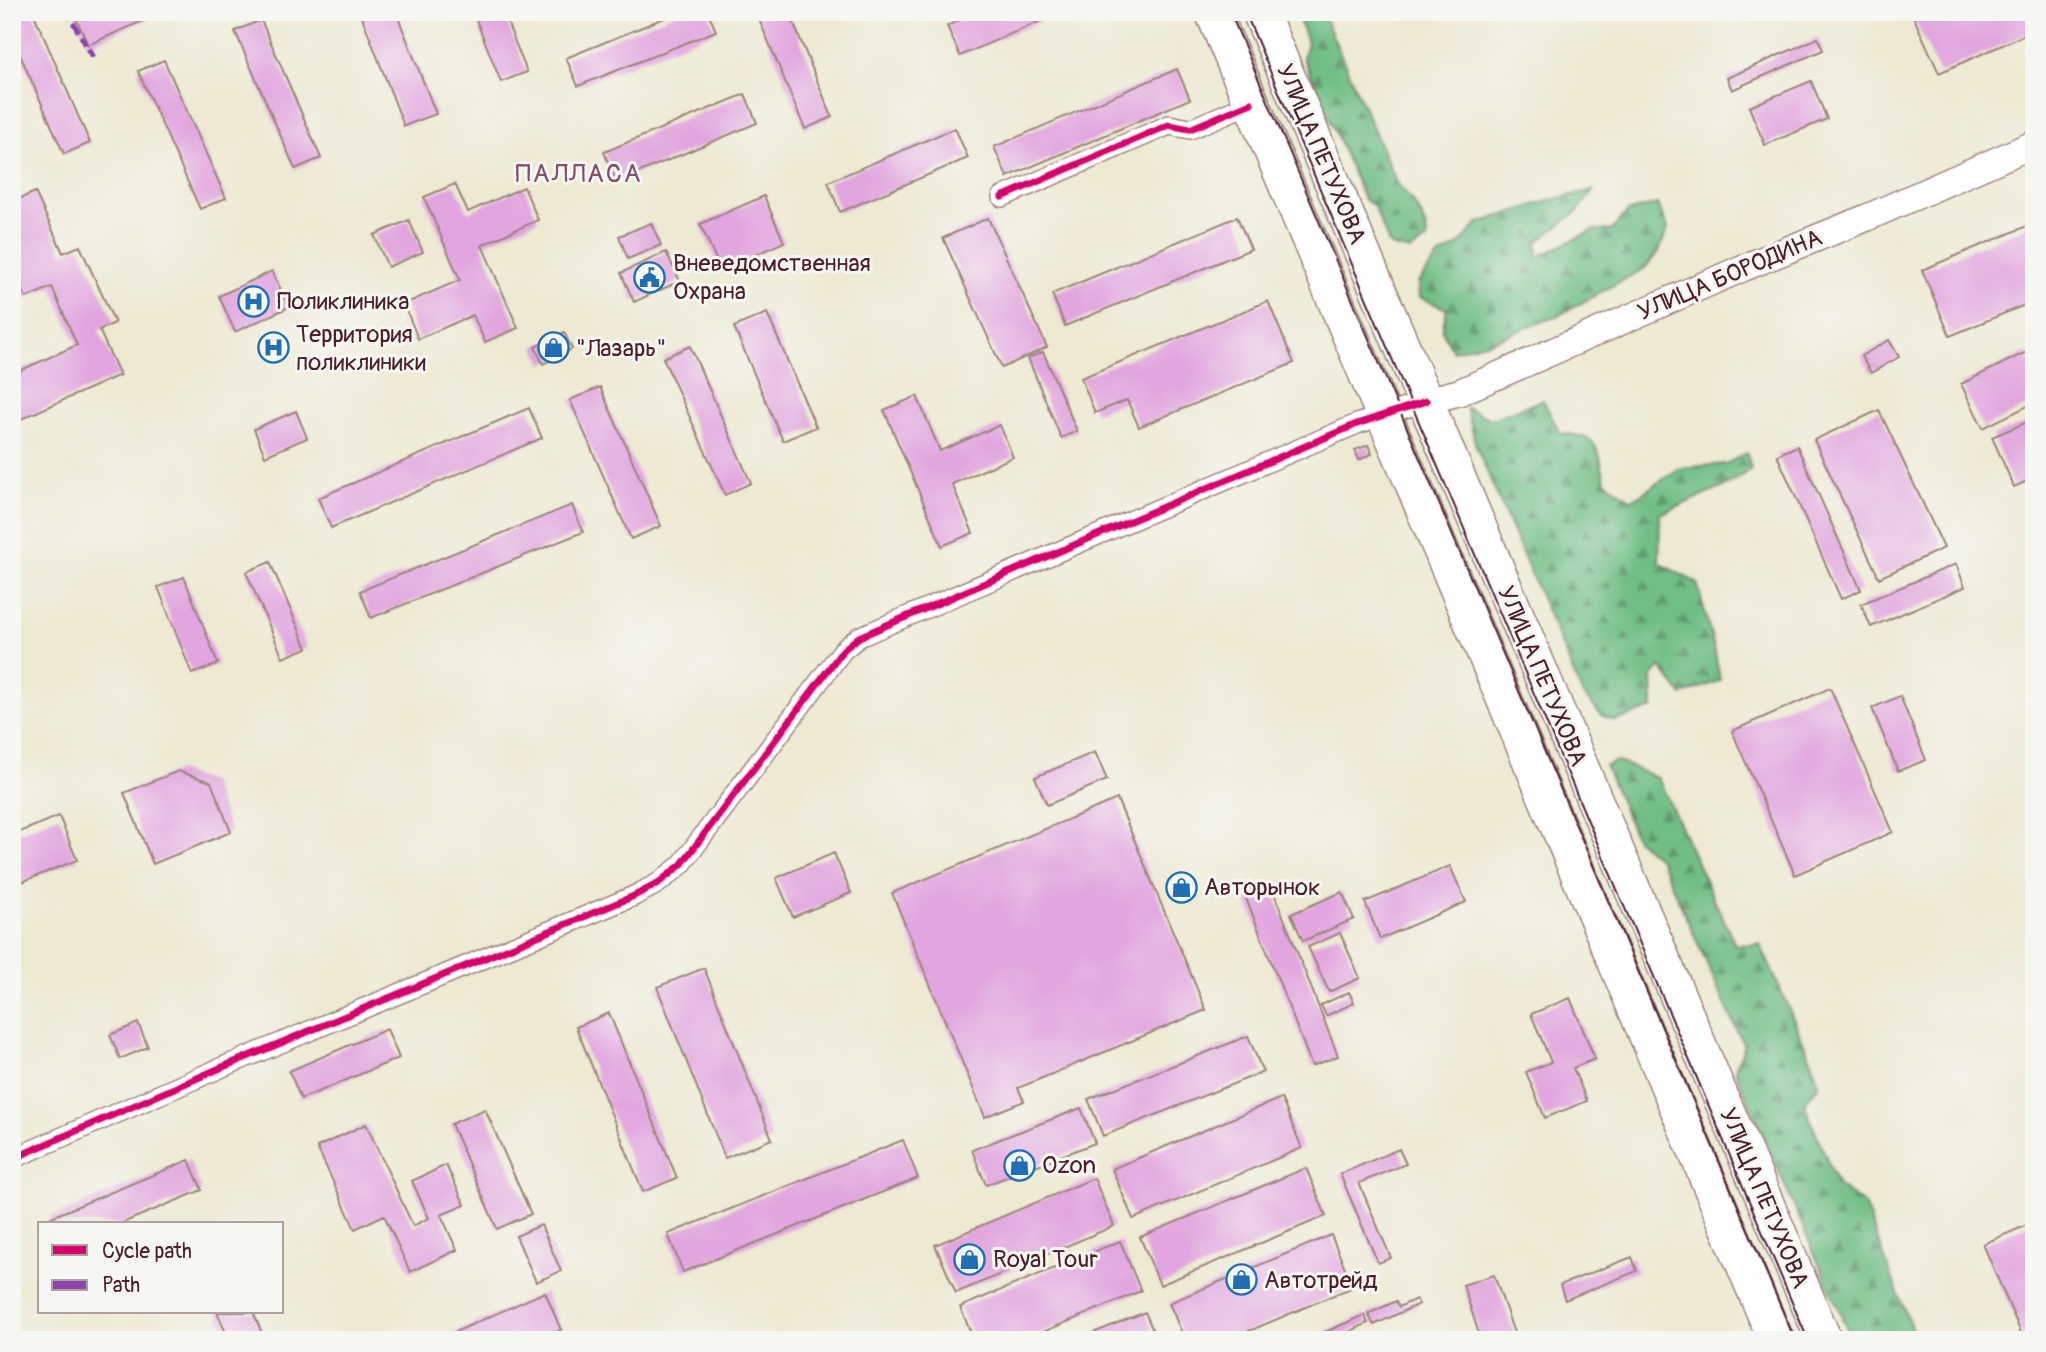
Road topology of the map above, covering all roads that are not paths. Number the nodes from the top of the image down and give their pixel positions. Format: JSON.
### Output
{"nodes":[{"id":1,"x":1213,"y":12,"type":"edge"},
{"id":2,"x":1260,"y":12,"type":"edge"},
{"id":3,"x":1251,"y":103,"type":"junction"},
{"id":4,"x":2034,"y":145,"type":"edge"},
{"id":5,"x":1002,"y":197,"type":"dead end"},
{"id":6,"x":1426,"y":401,"type":"junction"},
{"id":7,"x":1384,"y":416,"type":"junction"},
{"id":8,"x":12,"y":1159,"type":"edge"},
{"id":9,"x":1776,"y":1340,"type":"edge"},
{"id":10,"x":1824,"y":1340,"type":"edge"}],
"edges":[{"from":1,"to":3,"type":"highway","name":"УЛИЦА ПЕТУХОВА"},
{"from":2,"to":6,"type":"highway","name":"УЛИЦА ПЕТУХОВА"},
{"from":3,"to":5,"type":"street"},
{"from":3,"to":7,"type":"highway","name":"УЛИЦА ПЕТУХОВА"},
{"from":4,"to":6,"type":"main road","name":"УЛИЦА БОРОДИНА"},
{"from":6,"to":7,"type":"street"},
{"from":6,"to":10,"type":"highway","name":"УЛИЦА ПЕТУХОВА"},
{"from":7,"to":8,"type":"street"},
{"from":7,"to":9,"type":"highway","name":"УЛИЦА ПЕТУХОВА"}]}
